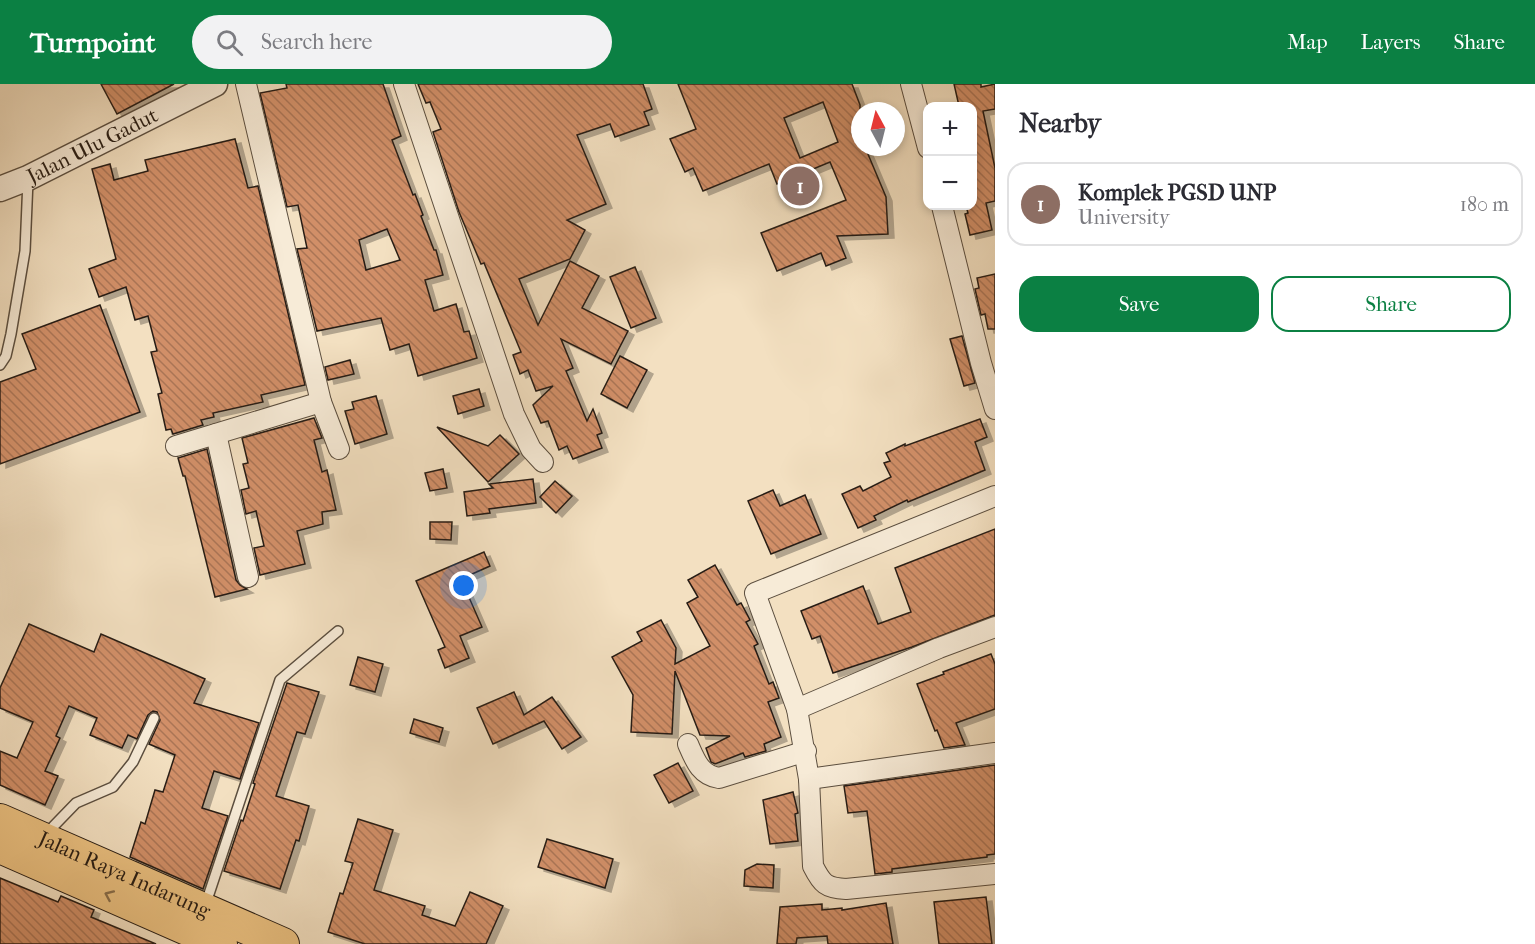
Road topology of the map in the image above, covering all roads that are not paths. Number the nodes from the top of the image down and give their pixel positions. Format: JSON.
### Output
{"nodes":[{"id":1,"x":215,"y":84,"type":"edge"},
{"id":2,"x":246,"y":84,"type":"edge"},
{"id":3,"x":404,"y":84,"type":"edge"},
{"id":4,"x":911,"y":84,"type":"edge"},
{"id":5,"x":923,"y":132,"type":"edge"},
{"id":6,"x":28,"y":178,"type":"junction"},
{"id":7,"x":0,"y":189,"type":"edge"},
{"id":8,"x":943,"y":210,"type":"edge"},
{"id":9,"x":988,"y":360,"type":"edge"},
{"id":10,"x":0,"y":364,"type":"edge"},
{"id":11,"x":321,"y":402,"type":"junction"},
{"id":12,"x":995,"y":409,"type":"edge"},
{"id":13,"x":216,"y":434,"type":"junction"},
{"id":14,"x":176,"y":446,"type":"dead end"},
{"id":15,"x":339,"y":449,"type":"dead end"},
{"id":16,"x":543,"y":462,"type":"dead end"},
{"id":17,"x":995,"y":496,"type":"edge"},
{"id":18,"x":248,"y":577,"type":"dead end"},
{"id":19,"x":995,"y":627,"type":"edge"},
{"id":20,"x":338,"y":631,"type":"dead end"},
{"id":21,"x":797,"y":709,"type":"junction"},
{"id":22,"x":154,"y":718,"type":"dead end"},
{"id":23,"x":688,"y":744,"type":"dead end"},
{"id":24,"x":806,"y":750,"type":"junction"},
{"id":25,"x":995,"y":753,"type":"edge"},
{"id":26,"x":809,"y":779,"type":"junction"},
{"id":27,"x":0,"y":820,"type":"edge"},
{"id":28,"x":42,"y":838,"type":"junction"},
{"id":29,"x":0,"y":847,"type":"edge"},
{"id":30,"x":995,"y":874,"type":"edge"},
{"id":31,"x":151,"y":900,"type":"junction"},
{"id":32,"x":204,"y":908,"type":"junction"},
{"id":33,"x":221,"y":944,"type":"edge"},
{"id":34,"x":283,"y":944,"type":"edge"}],
"edges":[{"from":1,"to":6,"type":"street","name":"Jalan Ulu Gadut"},
{"from":2,"to":11,"type":"street"},
{"from":3,"to":16,"type":"street"},
{"from":4,"to":5,"type":"street"},
{"from":6,"to":7,"type":"street","name":"Jalan Ulu Gadut"},
{"from":6,"to":10,"type":"lane"},
{"from":8,"to":9,"type":"street"},
{"from":9,"to":12,"type":"street"},
{"from":11,"to":13,"type":"street"},
{"from":11,"to":15,"type":"street"},
{"from":13,"to":14,"type":"street"},
{"from":13,"to":18,"type":"street"},
{"from":17,"to":21,"type":"street"},
{"from":19,"to":21,"type":"street"},
{"from":20,"to":32,"type":"lane"},
{"from":21,"to":24,"type":"street"},
{"from":22,"to":28,"type":"lane"},
{"from":23,"to":24,"type":"street"},
{"from":24,"to":26,"type":"street"},
{"from":25,"to":26,"type":"street"},
{"from":26,"to":30,"type":"street"},
{"from":27,"to":28,"type":"highway","name":"Jalan Raya Indarung"},
{"from":28,"to":31,"type":"highway","name":"Jalan Raya Indarung"},
{"from":31,"to":29,"type":"highway","name":"Jalan Raya Indarung","one_way":true},
{"from":31,"to":32,"type":"highway","name":"Jalan Raya Indarung"},
{"from":31,"to":33,"type":"highway","name":"Jalan Raya Indarung"},
{"from":32,"to":34,"type":"highway","name":"Jalan Raya Indarung"}]}
